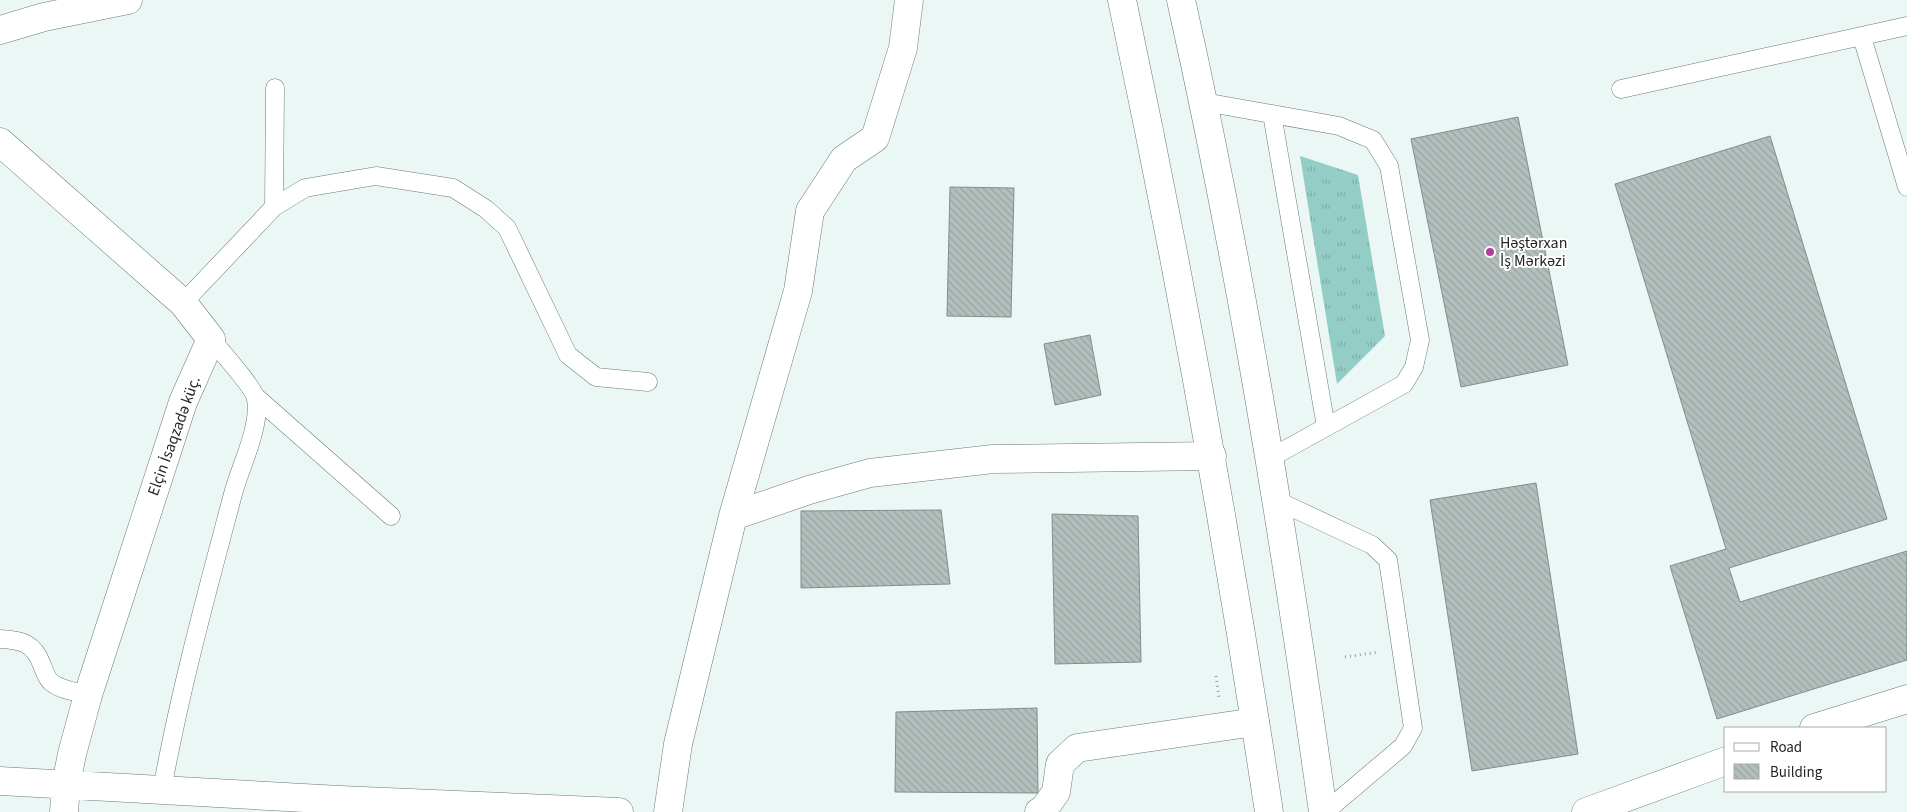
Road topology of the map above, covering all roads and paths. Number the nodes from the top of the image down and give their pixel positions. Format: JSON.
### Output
{"nodes":[{"id":1,"x":128,"y":0,"type":"edge"},
{"id":2,"x":909,"y":0,"type":"edge"},
{"id":3,"x":1122,"y":0,"type":"edge"},
{"id":4,"x":1181,"y":0,"type":"edge"},
{"id":5,"x":1907,"y":26,"type":"edge"},
{"id":6,"x":0,"y":30,"type":"edge"},
{"id":7,"x":1862,"y":36,"type":"junction"},
{"id":8,"x":275,"y":88,"type":"dead end"},
{"id":9,"x":1620,"y":89,"type":"dead end"},
{"id":10,"x":1204,"y":102,"type":"junction"},
{"id":11,"x":1272,"y":114,"type":"junction"},
{"id":12,"x":0,"y":142,"type":"edge"},
{"id":13,"x":1907,"y":187,"type":"edge"},
{"id":14,"x":274,"y":207,"type":"junction"},
{"id":15,"x":183,"y":303,"type":"junction"},
{"id":16,"x":211,"y":339,"type":"junction"},
{"id":17,"x":648,"y":382,"type":"dead end"},
{"id":18,"x":256,"y":396,"type":"junction"},
{"id":19,"x":1326,"y":427,"type":"junction"},
{"id":20,"x":1212,"y":456,"type":"junction"},
{"id":21,"x":1270,"y":458,"type":"junction"},
{"id":22,"x":1278,"y":501,"type":"junction"},
{"id":23,"x":391,"y":516,"type":"dead end"},
{"id":24,"x":732,"y":516,"type":"junction"},
{"id":25,"x":0,"y":639,"type":"edge"},
{"id":26,"x":1400,"y":648,"type":"junction"},
{"id":27,"x":1345,"y":657,"type":"dead end"},
{"id":28,"x":88,"y":694,"type":"junction"},
{"id":29,"x":1907,"y":699,"type":"edge"},
{"id":30,"x":1255,"y":722,"type":"junction"},
{"id":31,"x":1817,"y":727,"type":"edge"},
{"id":32,"x":1724,"y":762,"type":"edge"},
{"id":33,"x":0,"y":781,"type":"edge"},
{"id":34,"x":66,"y":784,"type":"junction"},
{"id":35,"x":162,"y":790,"type":"junction"},
{"id":36,"x":340,"y":806,"type":"edge"},
{"id":37,"x":64,"y":812,"type":"edge"},
{"id":38,"x":619,"y":812,"type":"edge"},
{"id":39,"x":668,"y":812,"type":"edge"},
{"id":40,"x":1039,"y":812,"type":"edge"},
{"id":41,"x":1269,"y":812,"type":"edge"},
{"id":42,"x":1324,"y":812,"type":"edge"},
{"id":43,"x":1586,"y":812,"type":"edge"}],
"edges":[{"from":1,"to":6,"type":"street"},
{"from":2,"to":24,"type":"street"},
{"from":3,"to":20,"type":"street"},
{"from":4,"to":10,"type":"street"},
{"from":5,"to":7,"type":"lane"},
{"from":7,"to":9,"type":"lane"},
{"from":7,"to":13,"type":"lane"},
{"from":8,"to":14,"type":"lane"},
{"from":10,"to":11,"type":"lane"},
{"from":10,"to":21,"type":"street"},
{"from":11,"to":19,"type":"lane"},
{"from":11,"to":19,"type":"lane"},
{"from":12,"to":15,"type":"street"},
{"from":14,"to":15,"type":"lane"},
{"from":14,"to":17,"type":"lane"},
{"from":15,"to":16,"type":"street"},
{"from":16,"to":18,"type":"lane"},
{"from":16,"to":28,"type":"street","name":"Elçin İsaqzadə küç."},
{"from":18,"to":23,"type":"lane"},
{"from":18,"to":35,"type":"lane"},
{"from":19,"to":21,"type":"lane"},
{"from":20,"to":24,"type":"street"},
{"from":20,"to":30,"type":"street"},
{"from":21,"to":22,"type":"street"},
{"from":22,"to":26,"type":"lane"},
{"from":22,"to":42,"type":"street"},
{"from":24,"to":39,"type":"street"},
{"from":25,"to":28,"type":"lane"},
{"from":26,"to":27,"type":"path"},
{"from":26,"to":42,"type":"lane"},
{"from":28,"to":34,"type":"street","name":"Elçin İsaqzadə küç."},
{"from":29,"to":31,"type":"street"},
{"from":30,"to":40,"type":"street"},
{"from":30,"to":41,"type":"street"},
{"from":32,"to":43,"type":"street"},
{"from":33,"to":34,"type":"street"},
{"from":34,"to":35,"type":"street"},
{"from":34,"to":37,"type":"street","name":"Elçin İsaqzadə küç."},
{"from":35,"to":36,"type":"street"},
{"from":36,"to":38,"type":"street"}]}
